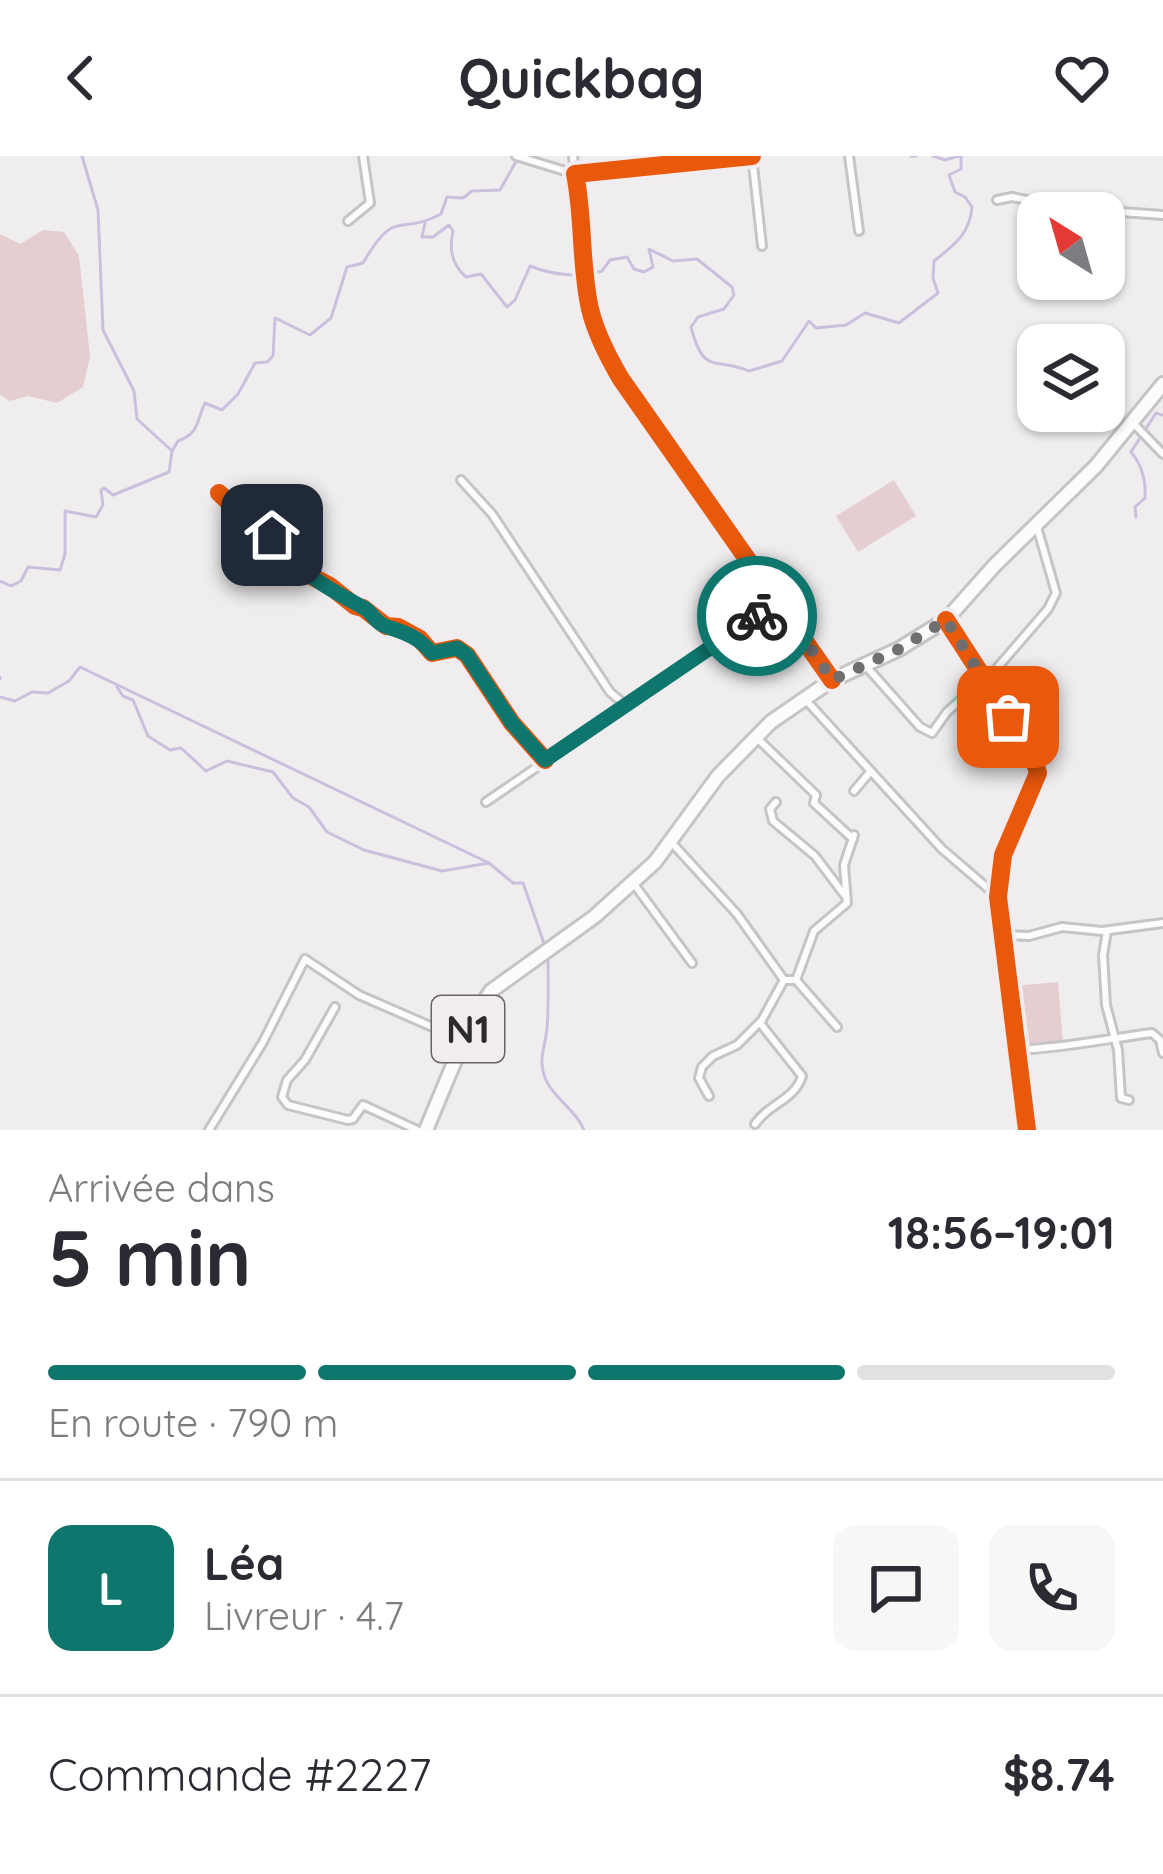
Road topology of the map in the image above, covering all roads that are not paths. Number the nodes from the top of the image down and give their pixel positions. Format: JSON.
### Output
{"nodes":[{"id":1,"x":363,"y":156,"type":"edge"},
{"id":2,"x":518,"y":156,"type":"edge"},
{"id":3,"x":573,"y":156,"type":"edge"},
{"id":4,"x":752,"y":156,"type":"edge"},
{"id":5,"x":849,"y":156,"type":"edge"},
{"id":6,"x":657,"y":160,"type":"edge"},
{"id":7,"x":575,"y":174,"type":"junction"},
{"id":8,"x":997,"y":200,"type":"dead end"},
{"id":9,"x":1163,"y":215,"type":"edge"},
{"id":10,"x":348,"y":221,"type":"dead end"},
{"id":11,"x":859,"y":231,"type":"dead end"},
{"id":12,"x":762,"y":246,"type":"dead end"},
{"id":13,"x":1163,"y":384,"type":"edge"},
{"id":14,"x":1134,"y":424,"type":"junction"},
{"id":15,"x":1163,"y":454,"type":"edge"},
{"id":16,"x":461,"y":480,"type":"dead end"},
{"id":17,"x":219,"y":493,"type":"dead end"},
{"id":18,"x":1036,"y":524,"type":"junction"},
{"id":19,"x":779,"y":601,"type":"junction"},
{"id":20,"x":946,"y":620,"type":"junction"},
{"id":21,"x":865,"y":664,"type":"junction"},
{"id":22,"x":832,"y":680,"type":"junction"},
{"id":23,"x":984,"y":681,"type":"junction"},
{"id":24,"x":803,"y":698,"type":"junction"},
{"id":25,"x":624,"y":704,"type":"junction"},
{"id":26,"x":755,"y":735,"type":"junction"},
{"id":27,"x":545,"y":760,"type":"junction"},
{"id":28,"x":870,"y":772,"type":"junction"},
{"id":29,"x":854,"y":791,"type":"dead end"},
{"id":30,"x":486,"y":802,"type":"dead end"},
{"id":31,"x":776,"y":802,"type":"dead end"},
{"id":32,"x":672,"y":843,"type":"junction"},
{"id":33,"x":634,"y":882,"type":"junction"},
{"id":34,"x":998,"y":897,"type":"junction"},
{"id":35,"x":848,"y":899,"type":"junction"},
{"id":36,"x":1163,"y":923,"type":"edge"},
{"id":37,"x":1107,"y":931,"type":"junction"},
{"id":38,"x":1003,"y":935,"type":"junction"},
{"id":39,"x":692,"y":963,"type":"dead end"},
{"id":40,"x":784,"y":980,"type":"junction"},
{"id":41,"x":796,"y":980,"type":"junction"},
{"id":42,"x":335,"y":1006,"type":"dead end"},
{"id":43,"x":760,"y":1023,"type":"junction"},
{"id":44,"x":837,"y":1027,"type":"dead end"},
{"id":45,"x":1114,"y":1035,"type":"junction"},
{"id":46,"x":464,"y":1041,"type":"junction"},
{"id":47,"x":1016,"y":1050,"type":"junction"},
{"id":48,"x":1163,"y":1053,"type":"edge"},
{"id":49,"x":709,"y":1096,"type":"dead end"},
{"id":50,"x":1130,"y":1100,"type":"dead end"},
{"id":51,"x":755,"y":1124,"type":"dead end"},
{"id":52,"x":208,"y":1130,"type":"edge"},
{"id":53,"x":417,"y":1130,"type":"edge"},
{"id":54,"x":426,"y":1130,"type":"edge"},
{"id":55,"x":1027,"y":1130,"type":"edge"}],
"edges":[{"from":1,"to":10,"type":"street"},
{"from":2,"to":7,"type":"street"},
{"from":3,"to":7,"type":"street"},
{"from":4,"to":6,"type":"street"},
{"from":4,"to":12,"type":"street"},
{"from":5,"to":11,"type":"street"},
{"from":6,"to":7,"type":"street"},
{"from":7,"to":19,"type":"street"},
{"from":8,"to":9,"type":"street"},
{"from":13,"to":14,"type":"main road","number":"N1"},
{"from":14,"to":15,"type":"street"},
{"from":14,"to":18,"type":"main road","number":"N1"},
{"from":16,"to":25,"type":"street"},
{"from":17,"to":27,"type":"street"},
{"from":18,"to":20,"type":"main road","number":"N1"},
{"from":18,"to":23,"type":"street"},
{"from":19,"to":22,"type":"street"},
{"from":19,"to":25,"type":"street"},
{"from":20,"to":21,"type":"main road","number":"N1"},
{"from":20,"to":23,"type":"street"},
{"from":21,"to":22,"type":"main road","number":"N1"},
{"from":21,"to":23,"type":"street"},
{"from":22,"to":24,"type":"main road","number":"N1"},
{"from":23,"to":34,"type":"street"},
{"from":24,"to":26,"type":"main road","number":"N1"},
{"from":24,"to":28,"type":"street"},
{"from":25,"to":27,"type":"street"},
{"from":26,"to":32,"type":"main road","number":"N1"},
{"from":26,"to":35,"type":"street"},
{"from":27,"to":30,"type":"street"},
{"from":28,"to":29,"type":"street"},
{"from":28,"to":34,"type":"street"},
{"from":31,"to":35,"type":"street"},
{"from":32,"to":33,"type":"main road","number":"N1"},
{"from":32,"to":40,"type":"street"},
{"from":33,"to":39,"type":"street"},
{"from":33,"to":46,"type":"main road","number":"N1"},
{"from":34,"to":38,"type":"street"},
{"from":35,"to":41,"type":"street"},
{"from":36,"to":37,"type":"street"},
{"from":37,"to":38,"type":"street"},
{"from":37,"to":45,"type":"street"},
{"from":38,"to":47,"type":"street"},
{"from":40,"to":41,"type":"street"},
{"from":40,"to":43,"type":"street"},
{"from":41,"to":44,"type":"street"},
{"from":42,"to":53,"type":"street"},
{"from":43,"to":49,"type":"street"},
{"from":43,"to":51,"type":"street"},
{"from":45,"to":47,"type":"street"},
{"from":45,"to":48,"type":"street"},
{"from":45,"to":50,"type":"street"},
{"from":46,"to":52,"type":"street"},
{"from":46,"to":54,"type":"main road","number":"N1"},
{"from":47,"to":55,"type":"street"}]}
